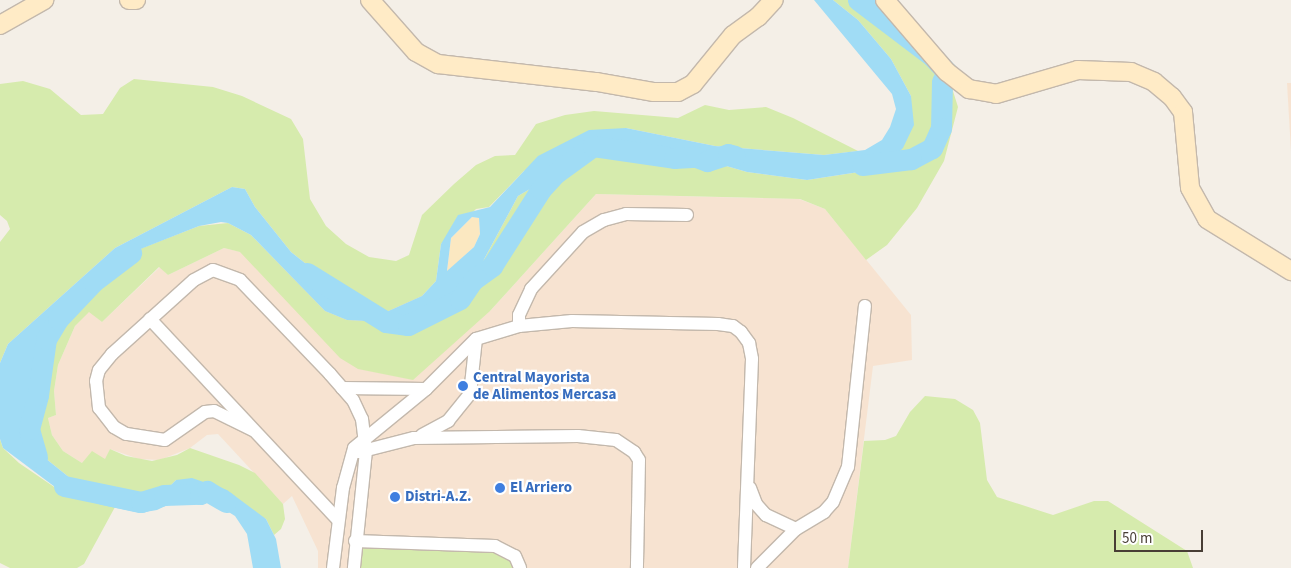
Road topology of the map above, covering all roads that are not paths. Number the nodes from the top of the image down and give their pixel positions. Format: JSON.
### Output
{"nodes":[{"id":1,"x":44,"y":0,"type":"edge"},
{"id":2,"x":129,"y":0,"type":"edge"},
{"id":3,"x":136,"y":0,"type":"edge"},
{"id":4,"x":370,"y":0,"type":"edge"},
{"id":5,"x":774,"y":0,"type":"edge"},
{"id":6,"x":885,"y":0,"type":"edge"},
{"id":7,"x":0,"y":25,"type":"edge"},
{"id":8,"x":688,"y":215,"type":"dead end"},
{"id":9,"x":1291,"y":271,"type":"edge"},
{"id":10,"x":865,"y":306,"type":"dead end"},
{"id":11,"x":150,"y":319,"type":"junction"},
{"id":12,"x":519,"y":326,"type":"junction"},
{"id":13,"x":476,"y":340,"type":"junction"},
{"id":14,"x":342,"y":388,"type":"junction"},
{"id":15,"x":426,"y":389,"type":"junction"},
{"id":16,"x":253,"y":430,"type":"junction"},
{"id":17,"x":414,"y":438,"type":"junction"},
{"id":18,"x":366,"y":445,"type":"junction"},
{"id":19,"x":749,"y":483,"type":"junction"},
{"id":20,"x":337,"y":519,"type":"junction"},
{"id":21,"x":796,"y":529,"type":"junction"},
{"id":22,"x":355,"y":541,"type":"junction"},
{"id":23,"x":333,"y":566,"type":"edge"},
{"id":24,"x":354,"y":568,"type":"edge"},
{"id":25,"x":520,"y":568,"type":"edge"},
{"id":26,"x":637,"y":568,"type":"edge"},
{"id":27,"x":744,"y":568,"type":"edge"},
{"id":28,"x":757,"y":568,"type":"edge"}],
"edges":[{"from":1,"to":7,"type":"street"},
{"from":2,"to":3,"type":"street"},
{"from":4,"to":5,"type":"street"},
{"from":6,"to":9,"type":"street"},
{"from":8,"to":12,"type":"street"},
{"from":10,"to":21,"type":"street"},
{"from":11,"to":14,"type":"street"},
{"from":11,"to":16,"type":"street"},
{"from":11,"to":16,"type":"street"},
{"from":12,"to":13,"type":"street"},
{"from":12,"to":19,"type":"street"},
{"from":13,"to":15,"type":"street"},
{"from":13,"to":17,"type":"street"},
{"from":14,"to":15,"type":"street"},
{"from":14,"to":18,"type":"street"},
{"from":15,"to":18,"type":"street"},
{"from":16,"to":20,"type":"street"},
{"from":17,"to":18,"type":"street"},
{"from":17,"to":26,"type":"street"},
{"from":18,"to":20,"type":"street"},
{"from":18,"to":22,"type":"street"},
{"from":19,"to":21,"type":"street"},
{"from":19,"to":27,"type":"street"},
{"from":20,"to":23,"type":"street"},
{"from":21,"to":28,"type":"street"},
{"from":22,"to":23,"type":"street"},
{"from":22,"to":24,"type":"street"},
{"from":22,"to":25,"type":"street"}]}
